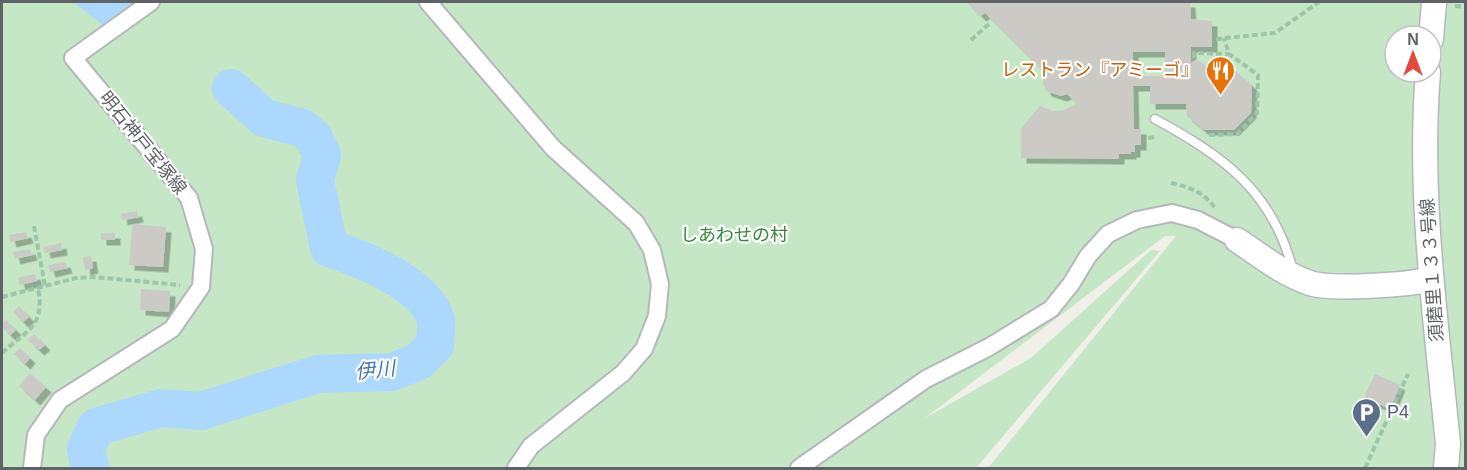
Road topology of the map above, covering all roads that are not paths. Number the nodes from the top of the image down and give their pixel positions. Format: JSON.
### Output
{"nodes":[{"id":1,"x":151,"y":2,"type":"edge"},
{"id":2,"x":428,"y":2,"type":"edge"},
{"id":3,"x":1443,"y":3,"type":"edge"},
{"id":4,"x":1436,"y":24,"type":"edge"},
{"id":5,"x":1428,"y":84,"type":"edge"},
{"id":6,"x":1155,"y":119,"type":"dead end"},
{"id":7,"x":1238,"y":240,"type":"joint"},
{"id":8,"x":1294,"y":277,"type":"junction"},
{"id":9,"x":1431,"y":279,"type":"junction"},
{"id":10,"x":32,"y":468,"type":"edge"},
{"id":11,"x":516,"y":468,"type":"edge"},
{"id":12,"x":799,"y":468,"type":"edge"},
{"id":13,"x":1446,"y":468,"type":"edge"}],
"edges":[{"from":1,"to":10,"type":"street","name":"明石神戸宝塚線"},
{"from":2,"to":11,"type":"street"},
{"from":3,"to":4,"type":"street"},
{"from":5,"to":9,"type":"street","name":"須磨里１３３号線"},
{"from":6,"to":8,"type":"lane"},
{"from":7,"to":8,"type":"street"},
{"from":7,"to":12,"type":"street"},
{"from":8,"to":9,"type":"street"},
{"from":9,"to":13,"type":"street","name":"須磨里１３３号線"}]}
